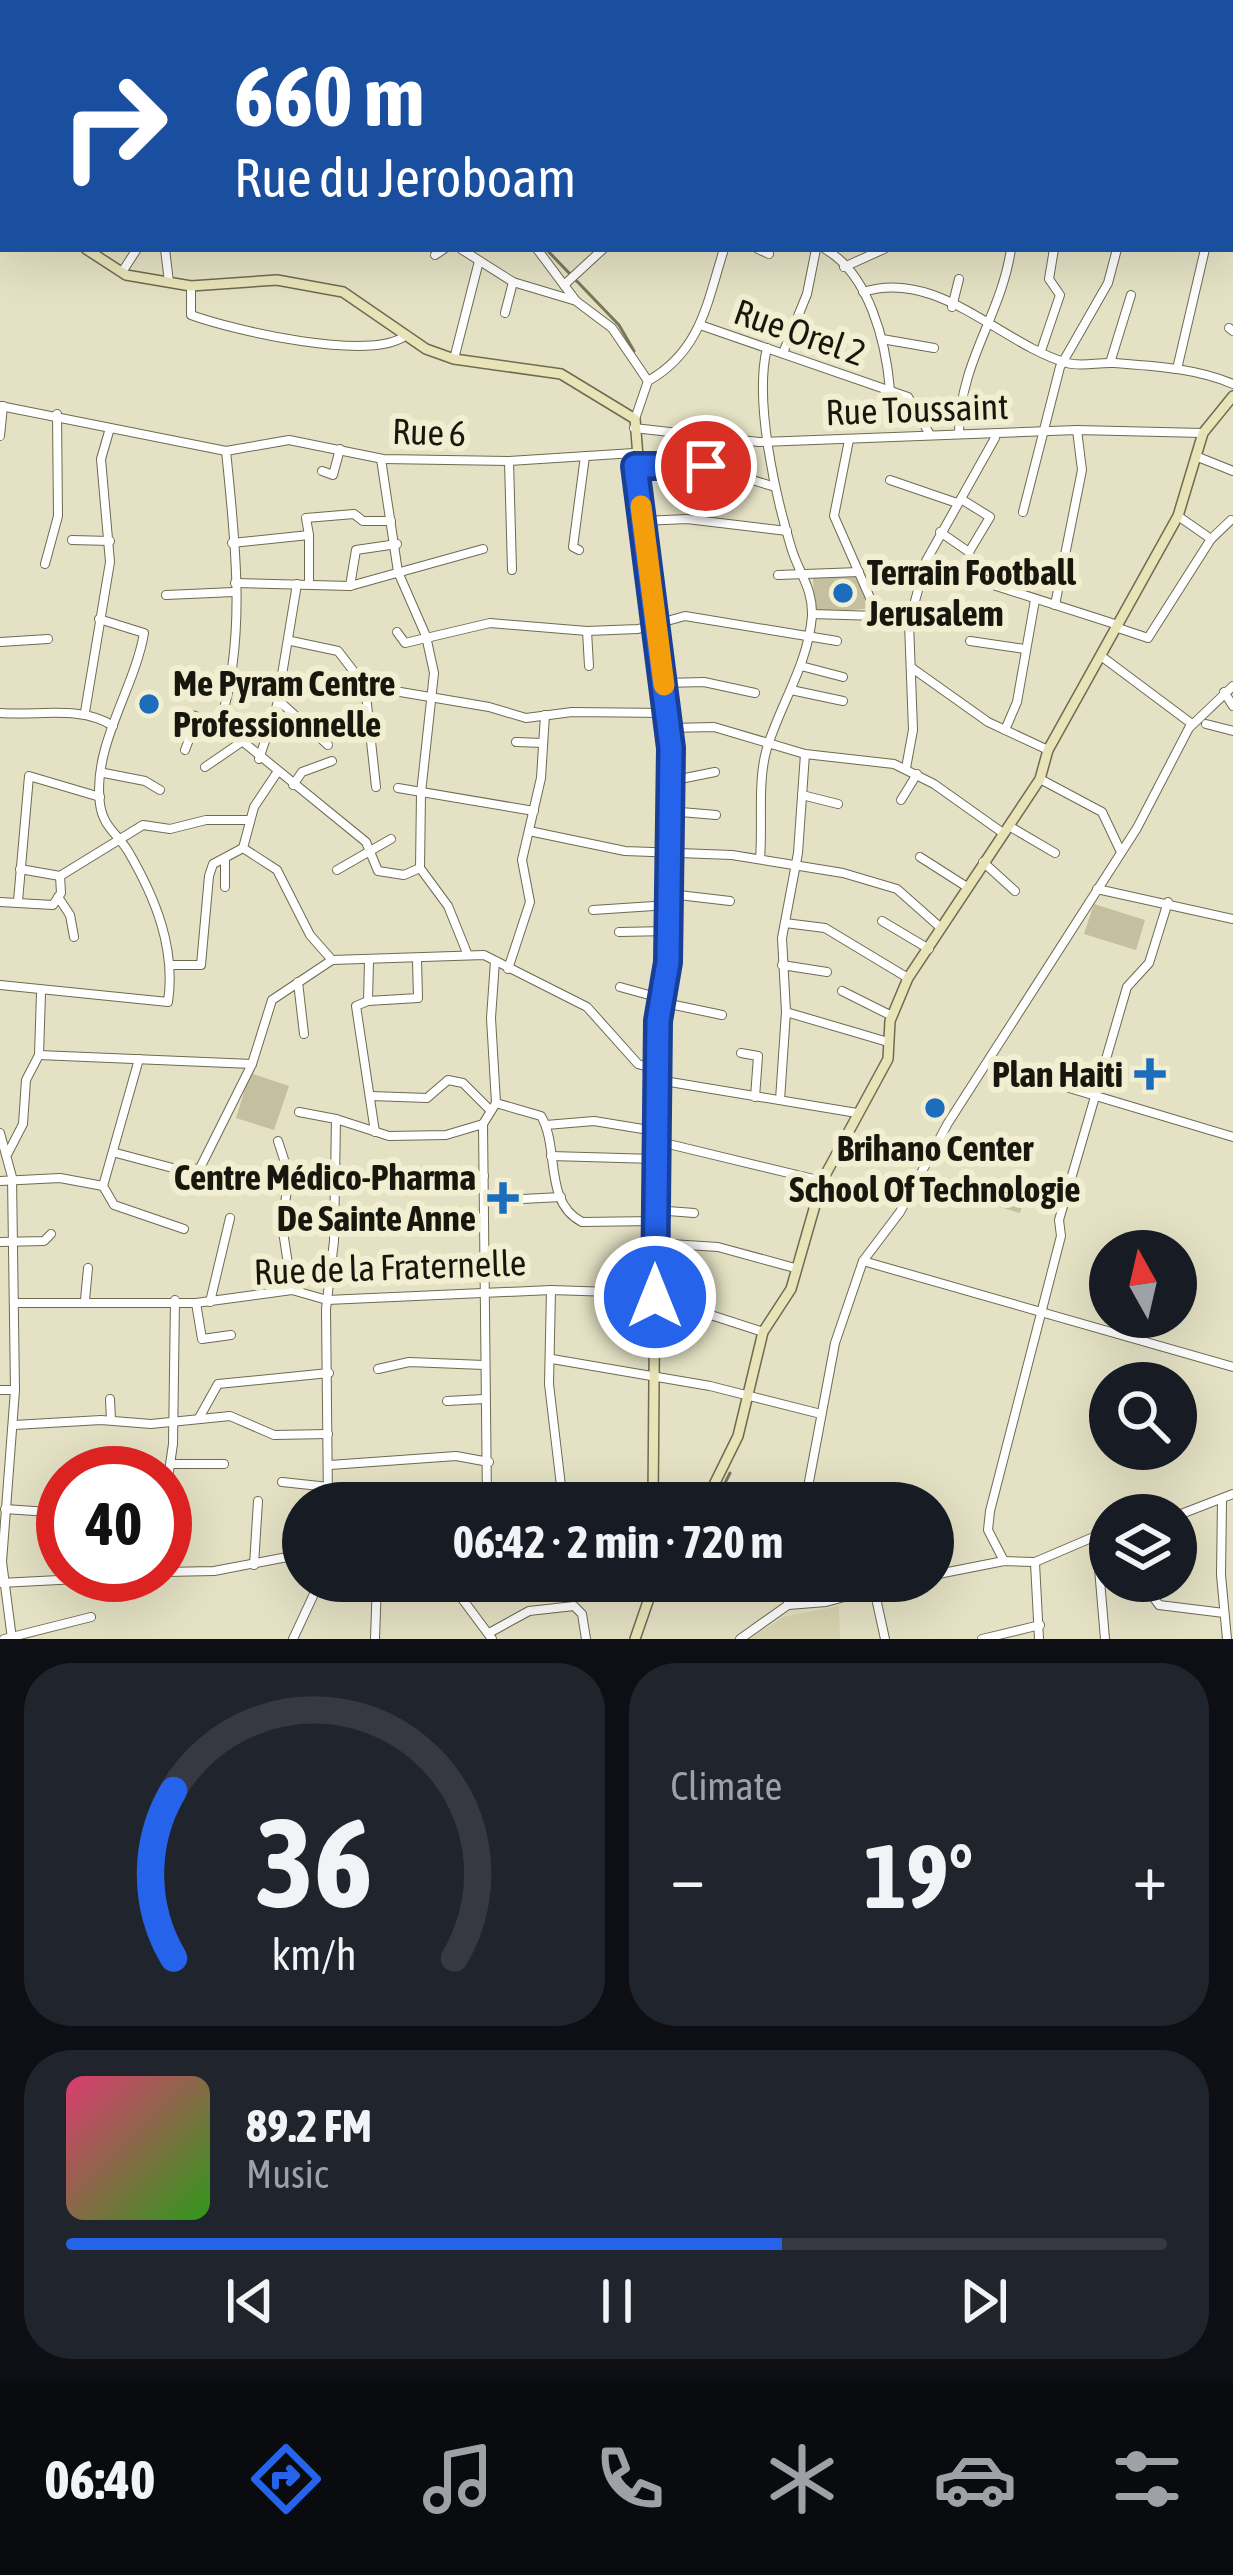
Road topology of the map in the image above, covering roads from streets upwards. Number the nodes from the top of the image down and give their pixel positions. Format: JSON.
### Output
{"nodes":[{"id":1,"x":91,"y":252,"type":"edge"},
{"id":2,"x":135,"y":252,"type":"edge"},
{"id":3,"x":165,"y":252,"type":"edge"},
{"id":4,"x":466,"y":252,"type":"edge"},
{"id":5,"x":539,"y":252,"type":"edge"},
{"id":6,"x":595,"y":252,"type":"edge"},
{"id":7,"x":723,"y":252,"type":"edge"},
{"id":8,"x":765,"y":252,"type":"edge"},
{"id":9,"x":819,"y":252,"type":"edge"},
{"id":10,"x":824,"y":252,"type":"edge"},
{"id":11,"x":877,"y":252,"type":"edge"},
{"id":12,"x":1010,"y":252,"type":"edge"},
{"id":13,"x":1054,"y":252,"type":"edge"},
{"id":14,"x":1116,"y":252,"type":"edge"},
{"id":15,"x":1204,"y":252,"type":"edge"},
{"id":16,"x":769,"y":254,"type":"dead end"},
{"id":17,"x":479,"y":261,"type":"junction"},
{"id":18,"x":844,"y":267,"type":"junction"},
{"id":19,"x":122,"y":272,"type":"junction"},
{"id":20,"x":959,"y":279,"type":"dead end"},
{"id":21,"x":170,"y":282,"type":"junction"},
{"id":22,"x":513,"y":282,"type":"junction"},
{"id":23,"x":564,"y":285,"type":"junction"},
{"id":24,"x":191,"y":286,"type":"junction"},
{"id":25,"x":862,"y":292,"type":"junction"},
{"id":26,"x":1131,"y":295,"type":"dead end"},
{"id":27,"x":575,"y":301,"type":"junction"},
{"id":28,"x":952,"y":307,"type":"junction"},
{"id":29,"x":505,"y":313,"type":"dead end"},
{"id":30,"x":990,"y":319,"type":"junction"},
{"id":31,"x":703,"y":326,"type":"junction"},
{"id":32,"x":407,"y":334,"type":"junction"},
{"id":33,"x":882,"y":339,"type":"junction"},
{"id":34,"x":767,"y":348,"type":"junction"},
{"id":35,"x":934,"y":348,"type":"dead end"},
{"id":36,"x":1042,"y":349,"type":"junction"},
{"id":37,"x":783,"y":353,"type":"junction"},
{"id":38,"x":454,"y":359,"type":"junction"},
{"id":39,"x":1064,"y":362,"type":"junction"},
{"id":40,"x":1110,"y":363,"type":"junction"},
{"id":41,"x":1177,"y":369,"type":"junction"},
{"id":42,"x":648,"y":381,"type":"junction"},
{"id":43,"x":1233,"y":384,"type":"edge"},
{"id":44,"x":890,"y":390,"type":"junction"},
{"id":45,"x":1233,"y":396,"type":"edge"},
{"id":46,"x":1,"y":406,"type":"edge"},
{"id":47,"x":57,"y":413,"type":"junction"},
{"id":48,"x":634,"y":423,"type":"junction"},
{"id":49,"x":110,"y":428,"type":"junction"},
{"id":50,"x":1077,"y":430,"type":"junction"},
{"id":51,"x":959,"y":432,"type":"junction"},
{"id":52,"x":1040,"y":432,"type":"junction"},
{"id":53,"x":929,"y":433,"type":"junction"},
{"id":54,"x":1203,"y":434,"type":"junction"},
{"id":55,"x":0,"y":436,"type":"edge"},
{"id":56,"x":995,"y":437,"type":"junction"},
{"id":57,"x":849,"y":440,"type":"junction"},
{"id":58,"x":771,"y":442,"type":"junction"},
{"id":59,"x":340,"y":449,"type":"junction"},
{"id":60,"x":226,"y":451,"type":"junction"},
{"id":61,"x":634,"y":453,"type":"junction"},
{"id":62,"x":585,"y":456,"type":"junction"},
{"id":63,"x":1198,"y":458,"type":"junction"},
{"id":64,"x":381,"y":459,"type":"junction"},
{"id":65,"x":509,"y":460,"type":"junction"},
{"id":66,"x":635,"y":466,"type":"junction"},
{"id":67,"x":322,"y":471,"type":"dead end"},
{"id":68,"x":1233,"y":472,"type":"edge"},
{"id":69,"x":890,"y":480,"type":"dead end"},
{"id":70,"x":772,"y":486,"type":"junction"},
{"id":71,"x":959,"y":501,"type":"junction"},
{"id":72,"x":1023,"y":512,"type":"dead end"},
{"id":73,"x":1178,"y":516,"type":"junction"},
{"id":74,"x":1231,"y":520,"type":"edge"},
{"id":75,"x":392,"y":521,"type":"junction"},
{"id":76,"x":643,"y":521,"type":"junction"},
{"id":77,"x":787,"y":531,"type":"junction"},
{"id":78,"x":940,"y":532,"type":"junction"},
{"id":79,"x":308,"y":535,"type":"junction"},
{"id":80,"x":1211,"y":539,"type":"junction"},
{"id":81,"x":72,"y":540,"type":"dead end"},
{"id":82,"x":110,"y":541,"type":"junction"},
{"id":83,"x":232,"y":543,"type":"junction"},
{"id":84,"x":398,"y":544,"type":"junction"},
{"id":85,"x":483,"y":549,"type":"dead end"},
{"id":86,"x":578,"y":550,"type":"dead end"},
{"id":87,"x":969,"y":552,"type":"junction"},
{"id":88,"x":45,"y":564,"type":"dead end"},
{"id":89,"x":512,"y":570,"type":"dead end"},
{"id":90,"x":398,"y":572,"type":"junction"},
{"id":91,"x":859,"y":572,"type":"junction"},
{"id":92,"x":805,"y":573,"type":"junction"},
{"id":93,"x":778,"y":575,"type":"dead end"},
{"id":94,"x":309,"y":583,"type":"junction"},
{"id":95,"x":297,"y":584,"type":"junction"},
{"id":96,"x":350,"y":586,"type":"junction"},
{"id":97,"x":234,"y":587,"type":"junction"},
{"id":98,"x":166,"y":595,"type":"dead end"},
{"id":99,"x":1035,"y":600,"type":"junction"},
{"id":100,"x":1055,"y":605,"type":"junction"},
{"id":101,"x":812,"y":614,"type":"junction"},
{"id":102,"x":878,"y":616,"type":"junction"},
{"id":103,"x":99,"y":619,"type":"junction"},
{"id":104,"x":909,"y":623,"type":"junction"},
{"id":105,"x":653,"y":625,"type":"junction"},
{"id":106,"x":1119,"y":627,"type":"junction"},
{"id":107,"x":587,"y":631,"type":"junction"},
{"id":108,"x":397,"y":632,"type":"dead end"},
{"id":109,"x":426,"y":636,"type":"junction"},
{"id":110,"x":808,"y":638,"type":"junction"},
{"id":111,"x":48,"y":639,"type":"dead end"},
{"id":112,"x":970,"y":640,"type":"dead end"},
{"id":113,"x":291,"y":641,"type":"junction"},
{"id":114,"x":837,"y":641,"type":"dead end"},
{"id":115,"x":0,"y":642,"type":"edge"},
{"id":116,"x":1025,"y":649,"type":"junction"},
{"id":117,"x":1101,"y":656,"type":"junction"},
{"id":118,"x":589,"y":666,"type":"dead end"},
{"id":119,"x":801,"y":666,"type":"junction"},
{"id":120,"x":912,"y":668,"type":"junction"},
{"id":121,"x":843,"y":677,"type":"dead end"},
{"id":122,"x":664,"y":683,"type":"junction"},
{"id":123,"x":365,"y":686,"type":"junction"},
{"id":124,"x":1228,"y":689,"type":"edge"},
{"id":125,"x":791,"y":690,"type":"junction"},
{"id":126,"x":755,"y":693,"type":"dead end"},
{"id":127,"x":278,"y":700,"type":"junction"},
{"id":128,"x":433,"y":700,"type":"junction"},
{"id":129,"x":843,"y":701,"type":"dead end"},
{"id":130,"x":1233,"y":706,"type":"edge"},
{"id":131,"x":85,"y":712,"type":"junction"},
{"id":132,"x":667,"y":712,"type":"junction"},
{"id":133,"x":0,"y":713,"type":"edge"},
{"id":134,"x":545,"y":715,"type":"junction"},
{"id":135,"x":220,"y":723,"type":"junction"},
{"id":136,"x":1192,"y":724,"type":"junction"},
{"id":137,"x":1206,"y":724,"type":"dead end"},
{"id":138,"x":113,"y":726,"type":"junction"},
{"id":139,"x":669,"y":728,"type":"junction"},
{"id":140,"x":1005,"y":730,"type":"junction"},
{"id":141,"x":1233,"y":731,"type":"edge"},
{"id":142,"x":770,"y":741,"type":"junction"},
{"id":143,"x":516,"y":742,"type":"dead end"},
{"id":144,"x":240,"y":743,"type":"junction"},
{"id":145,"x":543,"y":743,"type":"junction"},
{"id":146,"x":328,"y":745,"type":"dead end"},
{"id":147,"x":185,"y":750,"type":"dead end"},
{"id":148,"x":1048,"y":750,"type":"junction"},
{"id":149,"x":806,"y":754,"type":"junction"},
{"id":150,"x":259,"y":759,"type":"junction"},
{"id":151,"x":332,"y":761,"type":"dead end"},
{"id":152,"x":205,"y":766,"type":"dead end"},
{"id":153,"x":906,"y":768,"type":"junction"},
{"id":154,"x":716,"y":772,"type":"dead end"},
{"id":155,"x":104,"y":773,"type":"junction"},
{"id":156,"x":276,"y":774,"type":"junction"},
{"id":157,"x":917,"y":774,"type":"junction"},
{"id":158,"x":1040,"y":779,"type":"junction"},
{"id":159,"x":670,"y":781,"type":"junction"},
{"id":160,"x":292,"y":785,"type":"junction"},
{"id":161,"x":376,"y":787,"type":"dead end"},
{"id":162,"x":398,"y":788,"type":"dead end"},
{"id":163,"x":160,"y":790,"type":"dead end"},
{"id":164,"x":421,"y":794,"type":"junction"},
{"id":165,"x":802,"y":795,"type":"junction"},
{"id":166,"x":100,"y":797,"type":"junction"},
{"id":167,"x":902,"y":800,"type":"dead end"},
{"id":168,"x":838,"y":804,"type":"dead end"},
{"id":169,"x":535,"y":810,"type":"junction"},
{"id":170,"x":669,"y":811,"type":"junction"},
{"id":171,"x":716,"y":815,"type":"dead end"},
{"id":172,"x":250,"y":820,"type":"junction"},
{"id":173,"x":1006,"y":829,"type":"junction"},
{"id":174,"x":530,"y":831,"type":"junction"},
{"id":175,"x":117,"y":838,"type":"junction"},
{"id":176,"x":391,"y":839,"type":"dead end"},
{"id":177,"x":243,"y":848,"type":"junction"},
{"id":178,"x":371,"y":851,"type":"junction"},
{"id":179,"x":1121,"y":851,"type":"junction"},
{"id":180,"x":1055,"y":853,"type":"dead end"},
{"id":181,"x":671,"y":854,"type":"junction"},
{"id":182,"x":226,"y":856,"type":"junction"},
{"id":183,"x":920,"y":857,"type":"dead end"},
{"id":184,"x":760,"y":859,"type":"junction"},
{"id":185,"x":982,"y":861,"type":"junction"},
{"id":186,"x":796,"y":866,"type":"junction"},
{"id":187,"x":420,"y":868,"type":"junction"},
{"id":188,"x":20,"y":869,"type":"junction"},
{"id":189,"x":337,"y":869,"type":"dead end"},
{"id":190,"x":60,"y":876,"type":"junction"},
{"id":191,"x":225,"y":887,"type":"dead end"},
{"id":192,"x":968,"y":887,"type":"junction"},
{"id":193,"x":1097,"y":889,"type":"junction"},
{"id":194,"x":1015,"y":891,"type":"dead end"},
{"id":195,"x":58,"y":897,"type":"junction"},
{"id":196,"x":669,"y":900,"type":"junction"},
{"id":197,"x":18,"y":901,"type":"junction"},
{"id":198,"x":730,"y":901,"type":"dead end"},
{"id":199,"x":0,"y":902,"type":"edge"},
{"id":200,"x":1168,"y":902,"type":"junction"},
{"id":201,"x":593,"y":910,"type":"dead end"},
{"id":202,"x":1233,"y":919,"type":"edge"},
{"id":203,"x":881,"y":921,"type":"dead end"},
{"id":204,"x":785,"y":923,"type":"junction"},
{"id":205,"x":943,"y":929,"type":"junction"},
{"id":206,"x":669,"y":931,"type":"junction"},
{"id":207,"x":619,"y":932,"type":"dead end"},
{"id":208,"x":74,"y":937,"type":"dead end"},
{"id":209,"x":928,"y":949,"type":"junction"},
{"id":210,"x":467,"y":953,"type":"junction"},
{"id":211,"x":332,"y":960,"type":"junction"},
{"id":212,"x":417,"y":960,"type":"junction"},
{"id":213,"x":495,"y":960,"type":"junction"},
{"id":214,"x":369,"y":961,"type":"junction"},
{"id":215,"x":782,"y":964,"type":"junction"},
{"id":216,"x":170,"y":965,"type":"junction"},
{"id":217,"x":508,"y":969,"type":"junction"},
{"id":218,"x":827,"y":972,"type":"dead end"},
{"id":219,"x":908,"y":978,"type":"junction"},
{"id":220,"x":298,"y":981,"type":"junction"},
{"id":221,"x":0,"y":985,"type":"edge"},
{"id":222,"x":620,"y":988,"type":"dead end"},
{"id":223,"x":842,"y":991,"type":"dead end"},
{"id":224,"x":41,"y":993,"type":"junction"},
{"id":225,"x":660,"y":1000,"type":"junction"},
{"id":226,"x":368,"y":1001,"type":"junction"},
{"id":227,"x":786,"y":1012,"type":"junction"},
{"id":228,"x":722,"y":1015,"type":"dead end"},
{"id":229,"x":892,"y":1016,"type":"junction"},
{"id":230,"x":304,"y":1034,"type":"dead end"},
{"id":231,"x":888,"y":1042,"type":"junction"},
{"id":232,"x":741,"y":1053,"type":"dead end"},
{"id":233,"x":39,"y":1055,"type":"junction"},
{"id":234,"x":139,"y":1059,"type":"junction"},
{"id":235,"x":252,"y":1064,"type":"junction"},
{"id":236,"x":989,"y":1064,"type":"junction"},
{"id":237,"x":653,"y":1072,"type":"junction"},
{"id":238,"x":371,"y":1096,"type":"junction"},
{"id":239,"x":755,"y":1097,"type":"junction"},
{"id":240,"x":1091,"y":1098,"type":"junction"},
{"id":241,"x":780,"y":1100,"type":"junction"},
{"id":242,"x":493,"y":1107,"type":"junction"},
{"id":243,"x":299,"y":1112,"type":"dead end"},
{"id":244,"x":857,"y":1113,"type":"junction"},
{"id":245,"x":336,"y":1119,"type":"junction"},
{"id":246,"x":483,"y":1124,"type":"junction"},
{"id":247,"x":546,"y":1125,"type":"junction"},
{"id":248,"x":375,"y":1132,"type":"junction"},
{"id":249,"x":0,"y":1133,"type":"edge"},
{"id":250,"x":655,"y":1136,"type":"junction"},
{"id":251,"x":1233,"y":1136,"type":"edge"},
{"id":252,"x":278,"y":1142,"type":"dead end"},
{"id":253,"x":8,"y":1153,"type":"junction"},
{"id":254,"x":116,"y":1153,"type":"junction"},
{"id":255,"x":551,"y":1156,"type":"junction"},
{"id":256,"x":655,"y":1159,"type":"junction"},
{"id":257,"x":419,"y":1171,"type":"dead end"},
{"id":258,"x":484,"y":1176,"type":"junction"},
{"id":259,"x":12,"y":1177,"type":"junction"},
{"id":260,"x":822,"y":1180,"type":"junction"},
{"id":261,"x":0,"y":1181,"type":"edge"},
{"id":262,"x":103,"y":1186,"type":"junction"},
{"id":263,"x":561,"y":1197,"type":"junction"},
{"id":264,"x":484,"y":1201,"type":"junction"},
{"id":265,"x":694,"y":1214,"type":"dead end"},
{"id":266,"x":655,"y":1216,"type":"junction"},
{"id":267,"x":230,"y":1218,"type":"dead end"},
{"id":268,"x":184,"y":1229,"type":"dead end"},
{"id":269,"x":51,"y":1234,"type":"dead end"},
{"id":270,"x":6,"y":1243,"type":"edge"},
{"id":271,"x":655,"y":1243,"type":"junction"},
{"id":272,"x":863,"y":1261,"type":"junction"},
{"id":273,"x":88,"y":1268,"type":"dead end"},
{"id":274,"x":795,"y":1268,"type":"junction"},
{"id":275,"x":292,"y":1290,"type":"junction"},
{"id":276,"x":551,"y":1290,"type":"junction"},
{"id":277,"x":486,"y":1292,"type":"junction"},
{"id":278,"x":655,"y":1297,"type":"junction"},
{"id":279,"x":85,"y":1300,"type":"junction"},
{"id":280,"x":175,"y":1300,"type":"junction"},
{"id":281,"x":327,"y":1300,"type":"junction"},
{"id":282,"x":210,"y":1302,"type":"junction"},
{"id":283,"x":14,"y":1303,"type":"junction"},
{"id":284,"x":196,"y":1303,"type":"junction"},
{"id":285,"x":1043,"y":1313,"type":"junction"},
{"id":286,"x":0,"y":1324,"type":"edge"},
{"id":287,"x":14,"y":1327,"type":"junction"},
{"id":288,"x":763,"y":1332,"type":"junction"},
{"id":289,"x":231,"y":1335,"type":"dead end"},
{"id":290,"x":552,"y":1359,"type":"junction"},
{"id":291,"x":484,"y":1365,"type":"junction"},
{"id":292,"x":1233,"y":1367,"type":"edge"},
{"id":293,"x":378,"y":1369,"type":"dead end"},
{"id":294,"x":329,"y":1373,"type":"junction"},
{"id":295,"x":654,"y":1375,"type":"junction"},
{"id":296,"x":0,"y":1390,"type":"edge"},
{"id":297,"x":16,"y":1390,"type":"junction"},
{"id":298,"x":749,"y":1395,"type":"junction"},
{"id":299,"x":110,"y":1399,"type":"dead end"},
{"id":300,"x":484,"y":1399,"type":"junction"},
{"id":301,"x":448,"y":1401,"type":"dead end"},
{"id":302,"x":821,"y":1414,"type":"junction"},
{"id":303,"x":199,"y":1418,"type":"junction"},
{"id":304,"x":111,"y":1420,"type":"junction"},
{"id":305,"x":173,"y":1420,"type":"junction"},
{"id":306,"x":14,"y":1425,"type":"junction"},
{"id":307,"x":328,"y":1434,"type":"junction"},
{"id":308,"x":172,"y":1446,"type":"edge"},
{"id":309,"x":489,"y":1462,"type":"junction"},
{"id":310,"x":192,"y":1464,"type":"edge"},
{"id":311,"x":224,"y":1464,"type":"dead end"},
{"id":312,"x":329,"y":1465,"type":"junction"},
{"id":313,"x":3,"y":1469,"type":"edge"},
{"id":314,"x":329,"y":1482,"type":"edge"},
{"id":315,"x":488,"y":1482,"type":"edge"},
{"id":316,"x":560,"y":1482,"type":"edge"},
{"id":317,"x":653,"y":1482,"type":"edge"},
{"id":318,"x":715,"y":1482,"type":"edge"},
{"id":319,"x":809,"y":1482,"type":"edge"},
{"id":320,"x":1233,"y":1494,"type":"edge"},
{"id":321,"x":1222,"y":1500,"type":"junction"},
{"id":322,"x":258,"y":1501,"type":"dead end"},
{"id":323,"x":4,"y":1509,"type":"junction"},
{"id":324,"x":1197,"y":1509,"type":"edge"},
{"id":325,"x":36,"y":1511,"type":"edge"},
{"id":326,"x":1229,"y":1528,"type":"edge"},
{"id":327,"x":1089,"y":1536,"type":"edge"},
{"id":328,"x":282,"y":1559,"type":"edge"},
{"id":329,"x":1004,"y":1561,"type":"junction"},
{"id":330,"x":1035,"y":1562,"type":"junction"},
{"id":331,"x":254,"y":1565,"type":"junction"},
{"id":332,"x":192,"y":1571,"type":"edge"},
{"id":333,"x":954,"y":1571,"type":"edge"},
{"id":334,"x":36,"y":1581,"type":"edge"},
{"id":335,"x":3,"y":1583,"type":"edge"},
{"id":336,"x":310,"y":1602,"type":"edge"},
{"id":337,"x":376,"y":1602,"type":"edge"},
{"id":338,"x":464,"y":1602,"type":"edge"},
{"id":339,"x":648,"y":1602,"type":"edge"},
{"id":340,"x":788,"y":1602,"type":"edge"},
{"id":341,"x":808,"y":1602,"type":"edge"},
{"id":342,"x":877,"y":1602,"type":"edge"},
{"id":343,"x":1103,"y":1602,"type":"edge"},
{"id":344,"x":1156,"y":1602,"type":"edge"},
{"id":345,"x":788,"y":1606,"type":"junction"},
{"id":346,"x":1224,"y":1613,"type":"junction"},
{"id":347,"x":92,"y":1618,"type":"dead end"},
{"id":348,"x":1040,"y":1625,"type":"junction"},
{"id":349,"x":491,"y":1636,"type":"edge"},
{"id":350,"x":9,"y":1638,"type":"edge"},
{"id":351,"x":293,"y":1639,"type":"edge"},
{"id":352,"x":375,"y":1639,"type":"edge"},
{"id":353,"x":586,"y":1639,"type":"edge"},
{"id":354,"x":635,"y":1639,"type":"edge"},
{"id":355,"x":740,"y":1639,"type":"edge"},
{"id":356,"x":885,"y":1639,"type":"edge"},
{"id":357,"x":982,"y":1639,"type":"edge"},
{"id":358,"x":1040,"y":1639,"type":"edge"},
{"id":359,"x":1106,"y":1639,"type":"edge"},
{"id":360,"x":1227,"y":1639,"type":"edge"}],
"edges":[{"from":1,"to":19,"type":"street"},
{"from":2,"to":19,"type":"street"},
{"from":3,"to":21,"type":"street"},
{"from":4,"to":17,"type":"street"},
{"from":5,"to":23,"type":"street"},
{"from":6,"to":23,"type":"street"},
{"from":7,"to":31,"type":"street"},
{"from":8,"to":16,"type":"street"},
{"from":9,"to":37,"type":"street"},
{"from":10,"to":18,"type":"street"},
{"from":11,"to":18,"type":"street"},
{"from":12,"to":30,"type":"street"},
{"from":13,"to":36,"type":"street"},
{"from":14,"to":39,"type":"street"},
{"from":15,"to":41,"type":"street"},
{"from":17,"to":22,"type":"street"},
{"from":17,"to":38,"type":"street"},
{"from":18,"to":25,"type":"street"},
{"from":19,"to":21,"type":"street"},
{"from":20,"to":28,"type":"street"},
{"from":21,"to":24,"type":"street"},
{"from":22,"to":27,"type":"street"},
{"from":22,"to":29,"type":"street"},
{"from":23,"to":27,"type":"street"},
{"from":24,"to":32,"type":"street"},
{"from":24,"to":32,"type":"street"},
{"from":25,"to":28,"type":"street"},
{"from":25,"to":33,"type":"street"},
{"from":26,"to":40,"type":"street"},
{"from":27,"to":42,"type":"street"},
{"from":28,"to":30,"type":"street"},
{"from":30,"to":36,"type":"street"},
{"from":30,"to":51,"type":"street"},
{"from":31,"to":34,"type":"street","name":"Rue Orel 2"},
{"from":31,"to":42,"type":"street"},
{"from":32,"to":38,"type":"street"},
{"from":33,"to":35,"type":"street"},
{"from":33,"to":44,"type":"street"},
{"from":34,"to":37,"type":"street","name":"Rue Orel 2"},
{"from":34,"to":58,"type":"street"},
{"from":36,"to":39,"type":"street"},
{"from":37,"to":44,"type":"street","name":"Rue Orel 2"},
{"from":38,"to":48,"type":"street"},
{"from":39,"to":40,"type":"street"},
{"from":39,"to":52,"type":"street"},
{"from":40,"to":41,"type":"street"},
{"from":41,"to":43,"type":"street"},
{"from":42,"to":48,"type":"street"},
{"from":44,"to":53,"type":"street","name":"Rue Orel 2"},
{"from":45,"to":54,"type":"street"},
{"from":46,"to":47,"type":"street"},
{"from":46,"to":55,"type":"street"},
{"from":47,"to":49,"type":"street"},
{"from":47,"to":88,"type":"street"},
{"from":48,"to":58,"type":"street","name":"Rue Toussaint"},
{"from":48,"to":61,"type":"street"},
{"from":49,"to":60,"type":"street"},
{"from":49,"to":82,"type":"street"},
{"from":50,"to":52,"type":"street","name":"Rue Toussaint"},
{"from":50,"to":54,"type":"street","name":"Rue Toussaint"},
{"from":50,"to":100,"type":"street"},
{"from":51,"to":53,"type":"street","name":"Rue Toussaint"},
{"from":51,"to":56,"type":"street","name":"Rue Toussaint"},
{"from":52,"to":56,"type":"street","name":"Rue Toussaint"},
{"from":52,"to":72,"type":"street"},
{"from":53,"to":57,"type":"street","name":"Rue Toussaint"},
{"from":54,"to":63,"type":"street"},
{"from":56,"to":71,"type":"street"},
{"from":57,"to":58,"type":"street","name":"Rue Toussaint"},
{"from":57,"to":91,"type":"street"},
{"from":58,"to":70,"type":"street"},
{"from":59,"to":60,"type":"street","name":"Rue 6"},
{"from":59,"to":64,"type":"street","name":"Rue 6"},
{"from":59,"to":67,"type":"street"},
{"from":60,"to":83,"type":"street"},
{"from":61,"to":62,"type":"street","name":"Rue 6"},
{"from":61,"to":66,"type":"street"},
{"from":62,"to":65,"type":"street","name":"Rue 6"},
{"from":62,"to":86,"type":"street"},
{"from":63,"to":68,"type":"street"},
{"from":63,"to":73,"type":"street"},
{"from":64,"to":65,"type":"street","name":"Rue 6"},
{"from":64,"to":75,"type":"street"},
{"from":65,"to":89,"type":"street"},
{"from":66,"to":70,"type":"street"},
{"from":66,"to":76,"type":"street"},
{"from":69,"to":71,"type":"street"},
{"from":70,"to":77,"type":"street"},
{"from":71,"to":78,"type":"street"},
{"from":71,"to":87,"type":"street"},
{"from":73,"to":80,"type":"street"},
{"from":73,"to":106,"type":"street"},
{"from":74,"to":80,"type":"street"},
{"from":75,"to":79,"type":"street"},
{"from":75,"to":84,"type":"street"},
{"from":76,"to":77,"type":"street"},
{"from":76,"to":105,"type":"street"},
{"from":77,"to":92,"type":"street"},
{"from":78,"to":87,"type":"street"},
{"from":78,"to":104,"type":"street"},
{"from":79,"to":83,"type":"street"},
{"from":79,"to":94,"type":"street"},
{"from":80,"to":106,"type":"street"},
{"from":81,"to":82,"type":"street"},
{"from":82,"to":103,"type":"street"},
{"from":83,"to":97,"type":"street"},
{"from":84,"to":90,"type":"street"},
{"from":84,"to":96,"type":"street"},
{"from":85,"to":90,"type":"street"},
{"from":87,"to":99,"type":"street"},
{"from":90,"to":96,"type":"street"},
{"from":90,"to":109,"type":"street"},
{"from":91,"to":92,"type":"street"},
{"from":91,"to":102,"type":"street"},
{"from":92,"to":93,"type":"street"},
{"from":92,"to":101,"type":"street"},
{"from":94,"to":95,"type":"street"},
{"from":94,"to":96,"type":"street"},
{"from":95,"to":97,"type":"street"},
{"from":95,"to":113,"type":"street"},
{"from":97,"to":98,"type":"street"},
{"from":97,"to":135,"type":"street"},
{"from":99,"to":100,"type":"street"},
{"from":99,"to":116,"type":"street"},
{"from":100,"to":106,"type":"street"},
{"from":101,"to":102,"type":"street"},
{"from":101,"to":110,"type":"street"},
{"from":102,"to":104,"type":"street"},
{"from":103,"to":131,"type":"street"},
{"from":103,"to":138,"type":"street"},
{"from":104,"to":120,"type":"street"},
{"from":105,"to":107,"type":"street"},
{"from":105,"to":110,"type":"street"},
{"from":105,"to":122,"type":"street"},
{"from":106,"to":117,"type":"street"},
{"from":107,"to":109,"type":"street"},
{"from":107,"to":118,"type":"street"},
{"from":108,"to":109,"type":"street"},
{"from":109,"to":128,"type":"street"},
{"from":110,"to":114,"type":"street"},
{"from":110,"to":119,"type":"street"},
{"from":111,"to":115,"type":"street"},
{"from":112,"to":116,"type":"street"},
{"from":113,"to":123,"type":"street"},
{"from":113,"to":127,"type":"street"},
{"from":116,"to":140,"type":"street"},
{"from":117,"to":136,"type":"street"},
{"from":117,"to":148,"type":"street"},
{"from":119,"to":121,"type":"street"},
{"from":119,"to":125,"type":"street"},
{"from":120,"to":140,"type":"street"},
{"from":120,"to":153,"type":"street"},
{"from":122,"to":126,"type":"street"},
{"from":122,"to":132,"type":"street"},
{"from":123,"to":128,"type":"street"},
{"from":123,"to":161,"type":"street"},
{"from":124,"to":130,"type":"street"},
{"from":124,"to":136,"type":"street"},
{"from":125,"to":129,"type":"street"},
{"from":125,"to":142,"type":"street"},
{"from":127,"to":146,"type":"street"},
{"from":127,"to":150,"type":"street"},
{"from":128,"to":134,"type":"street"},
{"from":128,"to":164,"type":"street"},
{"from":131,"to":133,"type":"street"},
{"from":131,"to":138,"type":"street"},
{"from":132,"to":134,"type":"street"},
{"from":132,"to":139,"type":"street"},
{"from":134,"to":145,"type":"street"},
{"from":135,"to":144,"type":"street"},
{"from":135,"to":147,"type":"street"},
{"from":136,"to":179,"type":"street"},
{"from":137,"to":141,"type":"street"},
{"from":138,"to":155,"type":"street"},
{"from":139,"to":142,"type":"street"},
{"from":139,"to":159,"type":"street"},
{"from":140,"to":148,"type":"street"},
{"from":142,"to":149,"type":"street"},
{"from":142,"to":184,"type":"street"},
{"from":143,"to":145,"type":"street"},
{"from":144,"to":150,"type":"street"},
{"from":144,"to":152,"type":"street"},
{"from":145,"to":169,"type":"street"},
{"from":148,"to":158,"type":"street"},
{"from":149,"to":153,"type":"street"},
{"from":149,"to":165,"type":"street"},
{"from":150,"to":156,"type":"street"},
{"from":151,"to":160,"type":"street"},
{"from":153,"to":157,"type":"street"},
{"from":154,"to":159,"type":"street"},
{"from":155,"to":163,"type":"street"},
{"from":155,"to":166,"type":"street"},
{"from":156,"to":160,"type":"street"},
{"from":156,"to":172,"type":"street"},
{"from":157,"to":167,"type":"street"},
{"from":157,"to":173,"type":"street"},
{"from":158,"to":173,"type":"street"},
{"from":158,"to":179,"type":"street"},
{"from":159,"to":170,"type":"street"},
{"from":160,"to":178,"type":"street"},
{"from":162,"to":164,"type":"street"},
{"from":164,"to":169,"type":"street"},
{"from":164,"to":187,"type":"street"},
{"from":165,"to":168,"type":"street"},
{"from":165,"to":186,"type":"street"},
{"from":166,"to":175,"type":"street"},
{"from":166,"to":188,"type":"street"},
{"from":169,"to":174,"type":"street"},
{"from":170,"to":171,"type":"street"},
{"from":170,"to":181,"type":"street"},
{"from":172,"to":175,"type":"street"},
{"from":172,"to":177,"type":"street"},
{"from":173,"to":180,"type":"street"},
{"from":173,"to":185,"type":"street"},
{"from":174,"to":181,"type":"street"},
{"from":174,"to":217,"type":"street"},
{"from":175,"to":190,"type":"street"},
{"from":175,"to":216,"type":"street"},
{"from":176,"to":178,"type":"street"},
{"from":177,"to":182,"type":"street"},
{"from":177,"to":211,"type":"street"},
{"from":178,"to":187,"type":"street"},
{"from":178,"to":189,"type":"street"},
{"from":179,"to":193,"type":"street"},
{"from":181,"to":184,"type":"street"},
{"from":181,"to":196,"type":"street"},
{"from":182,"to":191,"type":"street"},
{"from":182,"to":216,"type":"street"},
{"from":183,"to":192,"type":"street"},
{"from":184,"to":186,"type":"street"},
{"from":185,"to":192,"type":"street"},
{"from":185,"to":194,"type":"street"},
{"from":186,"to":204,"type":"street"},
{"from":186,"to":205,"type":"street"},
{"from":187,"to":210,"type":"street"},
{"from":188,"to":190,"type":"street"},
{"from":188,"to":197,"type":"street"},
{"from":190,"to":195,"type":"street"},
{"from":192,"to":205,"type":"street"},
{"from":193,"to":200,"type":"street"},
{"from":193,"to":236,"type":"street"},
{"from":195,"to":197,"type":"street"},
{"from":195,"to":208,"type":"street"},
{"from":196,"to":198,"type":"street"},
{"from":196,"to":201,"type":"street"},
{"from":196,"to":206,"type":"street"},
{"from":197,"to":199,"type":"street"},
{"from":200,"to":202,"type":"street"},
{"from":200,"to":240,"type":"street"},
{"from":203,"to":209,"type":"street"},
{"from":204,"to":215,"type":"street"},
{"from":204,"to":219,"type":"street"},
{"from":205,"to":209,"type":"street"},
{"from":206,"to":207,"type":"street"},
{"from":206,"to":225,"type":"street"},
{"from":209,"to":219,"type":"street"},
{"from":210,"to":212,"type":"street"},
{"from":210,"to":213,"type":"street"},
{"from":211,"to":214,"type":"street"},
{"from":211,"to":220,"type":"street"},
{"from":212,"to":214,"type":"street"},
{"from":212,"to":226,"type":"street"},
{"from":213,"to":217,"type":"street"},
{"from":213,"to":242,"type":"street"},
{"from":214,"to":226,"type":"street"},
{"from":215,"to":218,"type":"street"},
{"from":215,"to":227,"type":"street"},
{"from":216,"to":224,"type":"street"},
{"from":217,"to":237,"type":"street"},
{"from":219,"to":229,"type":"street"},
{"from":220,"to":230,"type":"street"},
{"from":220,"to":235,"type":"street"},
{"from":221,"to":224,"type":"street"},
{"from":222,"to":225,"type":"street"},
{"from":223,"to":229,"type":"street"},
{"from":224,"to":233,"type":"street"},
{"from":225,"to":228,"type":"street"},
{"from":225,"to":237,"type":"street"},
{"from":226,"to":238,"type":"street"},
{"from":227,"to":231,"type":"street"},
{"from":227,"to":241,"type":"street"},
{"from":229,"to":231,"type":"street"},
{"from":231,"to":244,"type":"street"},
{"from":232,"to":239,"type":"street"},
{"from":233,"to":234,"type":"street"},
{"from":233,"to":253,"type":"street"},
{"from":234,"to":235,"type":"street"},
{"from":234,"to":254,"type":"street"},
{"from":235,"to":254,"type":"street"},
{"from":236,"to":240,"type":"street"},
{"from":236,"to":272,"type":"street"},
{"from":237,"to":239,"type":"street"},
{"from":237,"to":250,"type":"street"},
{"from":238,"to":242,"type":"street"},
{"from":238,"to":248,"type":"street"},
{"from":239,"to":241,"type":"street"},
{"from":240,"to":251,"type":"street"},
{"from":240,"to":285,"type":"street"},
{"from":241,"to":244,"type":"street"},
{"from":242,"to":246,"type":"street"},
{"from":242,"to":247,"type":"street"},
{"from":243,"to":245,"type":"street"},
{"from":244,"to":260,"type":"street"},
{"from":245,"to":248,"type":"street"},
{"from":245,"to":281,"type":"street"},
{"from":246,"to":248,"type":"street"},
{"from":246,"to":258,"type":"street"},
{"from":247,"to":250,"type":"street"},
{"from":247,"to":255,"type":"street"},
{"from":249,"to":253,"type":"street"},
{"from":250,"to":256,"type":"street"},
{"from":250,"to":260,"type":"street"},
{"from":252,"to":275,"type":"street"},
{"from":253,"to":259,"type":"street"},
{"from":254,"to":262,"type":"street"},
{"from":255,"to":256,"type":"street"},
{"from":255,"to":263,"type":"street"},
{"from":256,"to":266,"type":"street"},
{"from":257,"to":258,"type":"street"},
{"from":258,"to":264,"type":"street"},
{"from":259,"to":261,"type":"street"},
{"from":259,"to":262,"type":"street"},
{"from":259,"to":270,"type":"street"},
{"from":260,"to":274,"type":"street"},
{"from":262,"to":268,"type":"street"},
{"from":263,"to":264,"type":"street"},
{"from":263,"to":266,"type":"street"},
{"from":264,"to":277,"type":"street"},
{"from":265,"to":266,"type":"street"},
{"from":266,"to":271,"type":"street"},
{"from":267,"to":282,"type":"street"},
{"from":269,"to":270,"type":"street"},
{"from":270,"to":283,"type":"street"},
{"from":271,"to":274,"type":"street"},
{"from":271,"to":278,"type":"street"},
{"from":272,"to":285,"type":"street"},
{"from":272,"to":302,"type":"street"},
{"from":273,"to":279,"type":"street"},
{"from":274,"to":288,"type":"street"},
{"from":275,"to":281,"type":"street","name":"Rue de la Fraternelle"},
{"from":275,"to":282,"type":"street","name":"Rue de la Fraternelle"},
{"from":276,"to":277,"type":"street","name":"Rue de la Fraternelle"},
{"from":276,"to":278,"type":"street","name":"Rue de la Fraternelle"},
{"from":276,"to":290,"type":"street"},
{"from":277,"to":281,"type":"street","name":"Rue de la Fraternelle"},
{"from":277,"to":291,"type":"street"},
{"from":278,"to":288,"type":"street","name":"Rue de la Fraternelle"},
{"from":278,"to":295,"type":"street"},
{"from":279,"to":280,"type":"street","name":"Rue de la Fraternelle"},
{"from":279,"to":283,"type":"street","name":"Rue de la Fraternelle"},
{"from":280,"to":284,"type":"street","name":"Rue de la Fraternelle"},
{"from":280,"to":305,"type":"street"},
{"from":281,"to":294,"type":"street"},
{"from":282,"to":284,"type":"street","name":"Rue de la Fraternelle"},
{"from":283,"to":287,"type":"street"},
{"from":284,"to":289,"type":"street"},
{"from":285,"to":292,"type":"street"},
{"from":285,"to":329,"type":"street"},
{"from":286,"to":287,"type":"street"},
{"from":287,"to":297,"type":"street"},
{"from":288,"to":298,"type":"street"},
{"from":290,"to":295,"type":"street"},
{"from":290,"to":316,"type":"street"},
{"from":291,"to":293,"type":"street"},
{"from":291,"to":300,"type":"street"},
{"from":294,"to":303,"type":"street"},
{"from":294,"to":307,"type":"street"},
{"from":295,"to":298,"type":"street"},
{"from":295,"to":317,"type":"street"},
{"from":296,"to":297,"type":"street"},
{"from":297,"to":306,"type":"street"},
{"from":298,"to":302,"type":"street"},
{"from":298,"to":318,"type":"street"},
{"from":299,"to":304,"type":"street"},
{"from":300,"to":301,"type":"street"},
{"from":300,"to":309,"type":"street"},
{"from":302,"to":319,"type":"street"},
{"from":303,"to":305,"type":"street"},
{"from":303,"to":307,"type":"street"},
{"from":304,"to":305,"type":"street"},
{"from":304,"to":306,"type":"street"},
{"from":305,"to":308,"type":"street"},
{"from":306,"to":313,"type":"street"},
{"from":307,"to":312,"type":"street"},
{"from":309,"to":312,"type":"street"},
{"from":309,"to":315,"type":"street"},
{"from":310,"to":311,"type":"street"},
{"from":312,"to":314,"type":"street"},
{"from":313,"to":323,"type":"street"},
{"from":320,"to":321,"type":"street"},
{"from":321,"to":324,"type":"street"},
{"from":321,"to":326,"type":"street"},
{"from":322,"to":331,"type":"street"},
{"from":323,"to":325,"type":"street"},
{"from":323,"to":335,"type":"street"},
{"from":326,"to":346,"type":"street"},
{"from":327,"to":330,"type":"street"},
{"from":328,"to":331,"type":"street"},
{"from":329,"to":330,"type":"street"},
{"from":329,"to":333,"type":"street"},
{"from":330,"to":348,"type":"street"},
{"from":331,"to":332,"type":"street"},
{"from":334,"to":335,"type":"street"},
{"from":335,"to":350,"type":"street"},
{"from":336,"to":351,"type":"street"},
{"from":337,"to":352,"type":"street"},
{"from":338,"to":349,"type":"street"},
{"from":339,"to":354,"type":"street"},
{"from":340,"to":345,"type":"street"},
{"from":341,"to":345,"type":"street"},
{"from":342,"to":356,"type":"street"},
{"from":343,"to":359,"type":"street"},
{"from":344,"to":346,"type":"street"},
{"from":345,"to":355,"type":"street"},
{"from":346,"to":360,"type":"street"},
{"from":347,"to":350,"type":"street"},
{"from":348,"to":357,"type":"street"},
{"from":348,"to":358,"type":"street"},
{"from":349,"to":353,"type":"street"}]}
